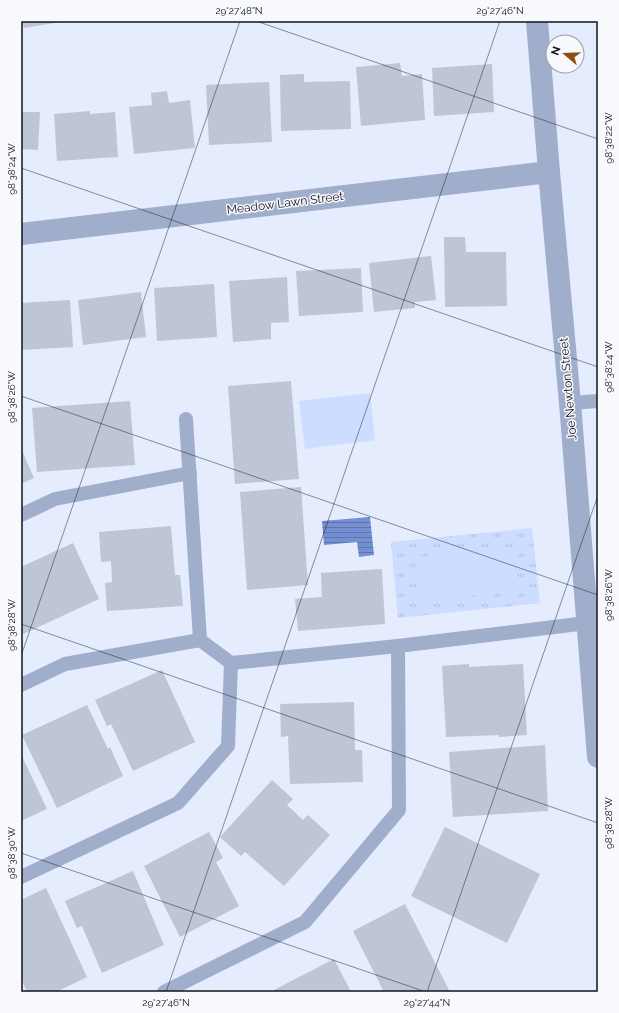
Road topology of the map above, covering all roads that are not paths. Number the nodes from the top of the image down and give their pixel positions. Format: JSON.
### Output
{"nodes":[{"id":1,"x":537,"y":21,"type":"edge"},
{"id":2,"x":549,"y":172,"type":"junction"},
{"id":3,"x":21,"y":234,"type":"edge"},
{"id":4,"x":598,"y":401,"type":"edge"},
{"id":5,"x":570,"y":403,"type":"junction"},
{"id":6,"x":186,"y":419,"type":"dead end"},
{"id":7,"x":190,"y":474,"type":"junction"},
{"id":8,"x":21,"y":515,"type":"edge"},
{"id":9,"x":587,"y":623,"type":"junction"},
{"id":10,"x":200,"y":640,"type":"junction"},
{"id":11,"x":398,"y":646,"type":"junction"},
{"id":12,"x":231,"y":663,"type":"junction"},
{"id":13,"x":21,"y":685,"type":"edge"},
{"id":14,"x":598,"y":757,"type":"edge"},
{"id":15,"x":21,"y":877,"type":"edge"},
{"id":16,"x":164,"y":992,"type":"edge"}],
"edges":[{"from":1,"to":2,"type":"street","name":"Joe Newton Street"},
{"from":2,"to":3,"type":"street","name":"Meadow Lawn Street"},
{"from":2,"to":5,"type":"street","name":"Joe Newton Street"},
{"from":4,"to":5,"type":"lane"},
{"from":5,"to":9,"type":"street","name":"Joe Newton Street"},
{"from":6,"to":7,"type":"lane"},
{"from":7,"to":8,"type":"lane"},
{"from":7,"to":10,"type":"lane"},
{"from":9,"to":11,"type":"lane"},
{"from":9,"to":14,"type":"street","name":"Joe Newton Street"},
{"from":10,"to":12,"type":"lane"},
{"from":10,"to":13,"type":"lane"},
{"from":11,"to":12,"type":"lane"},
{"from":11,"to":16,"type":"lane"},
{"from":12,"to":15,"type":"lane"}]}
